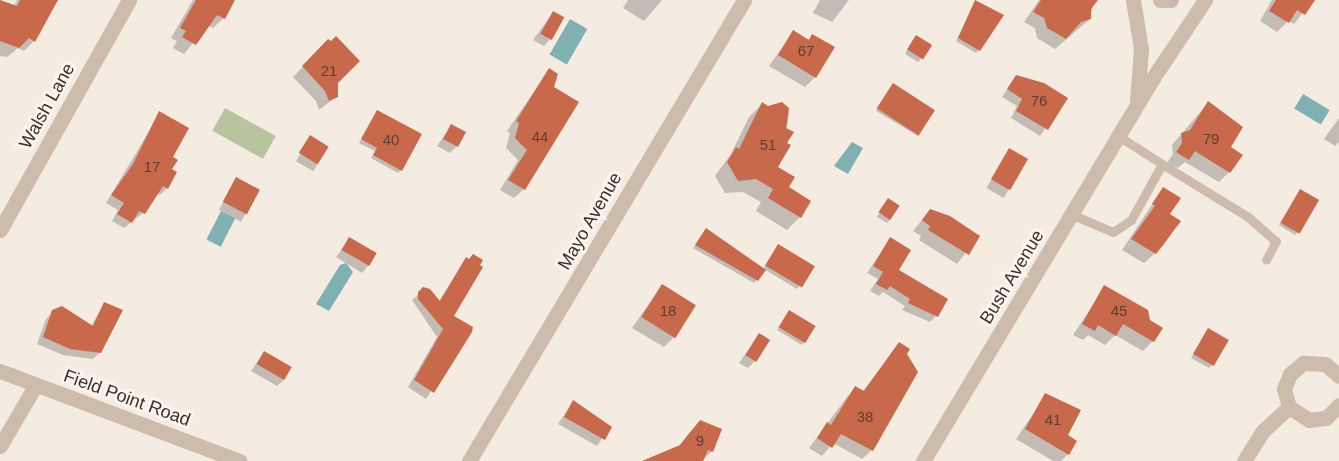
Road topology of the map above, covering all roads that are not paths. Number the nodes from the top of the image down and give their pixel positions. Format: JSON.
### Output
{"nodes":[{"id":1,"x":129,"y":0,"type":"edge"},
{"id":2,"x":744,"y":0,"type":"edge"},
{"id":3,"x":1134,"y":0,"type":"edge"},
{"id":4,"x":1160,"y":0,"type":"edge"},
{"id":5,"x":1171,"y":0,"type":"edge"},
{"id":6,"x":1205,"y":0,"type":"edge"},
{"id":7,"x":1135,"y":113,"type":"junction"},
{"id":8,"x":1120,"y":138,"type":"junction"},
{"id":9,"x":1162,"y":164,"type":"junction"},
{"id":10,"x":1073,"y":215,"type":"junction"},
{"id":11,"x":0,"y":230,"type":"edge"},
{"id":12,"x":1266,"y":260,"type":"dead end"},
{"id":13,"x":0,"y":371,"type":"edge"},
{"id":14,"x":1339,"y":376,"type":"edge"},
{"id":15,"x":35,"y":386,"type":"junction"},
{"id":16,"x":1339,"y":405,"type":"edge"},
{"id":17,"x":1289,"y":407,"type":"junction"},
{"id":18,"x":0,"y":446,"type":"edge"},
{"id":19,"x":240,"y":461,"type":"edge"},
{"id":20,"x":469,"y":461,"type":"edge"},
{"id":21,"x":923,"y":461,"type":"edge"},
{"id":22,"x":1244,"y":461,"type":"edge"}],
"edges":[{"from":1,"to":11,"type":"street","name":"Walsh Lane"},
{"from":2,"to":20,"type":"street","name":"Mayo Avenue"},
{"from":3,"to":7,"type":"street"},
{"from":4,"to":5,"type":"street"},
{"from":6,"to":7,"type":"street","name":"Bush Avenue"},
{"from":7,"to":8,"type":"street","name":"Bush Avenue"},
{"from":8,"to":9,"type":"lane"},
{"from":8,"to":10,"type":"street","name":"Bush Avenue"},
{"from":9,"to":10,"type":"lane"},
{"from":9,"to":12,"type":"lane"},
{"from":10,"to":21,"type":"street","name":"Bush Avenue"},
{"from":13,"to":15,"type":"street","name":"Field Point Road"},
{"from":14,"to":17,"type":"street"},
{"from":15,"to":18,"type":"street"},
{"from":15,"to":19,"type":"street","name":"Field Point Road"},
{"from":16,"to":17,"type":"street"},
{"from":17,"to":22,"type":"street"}]}
